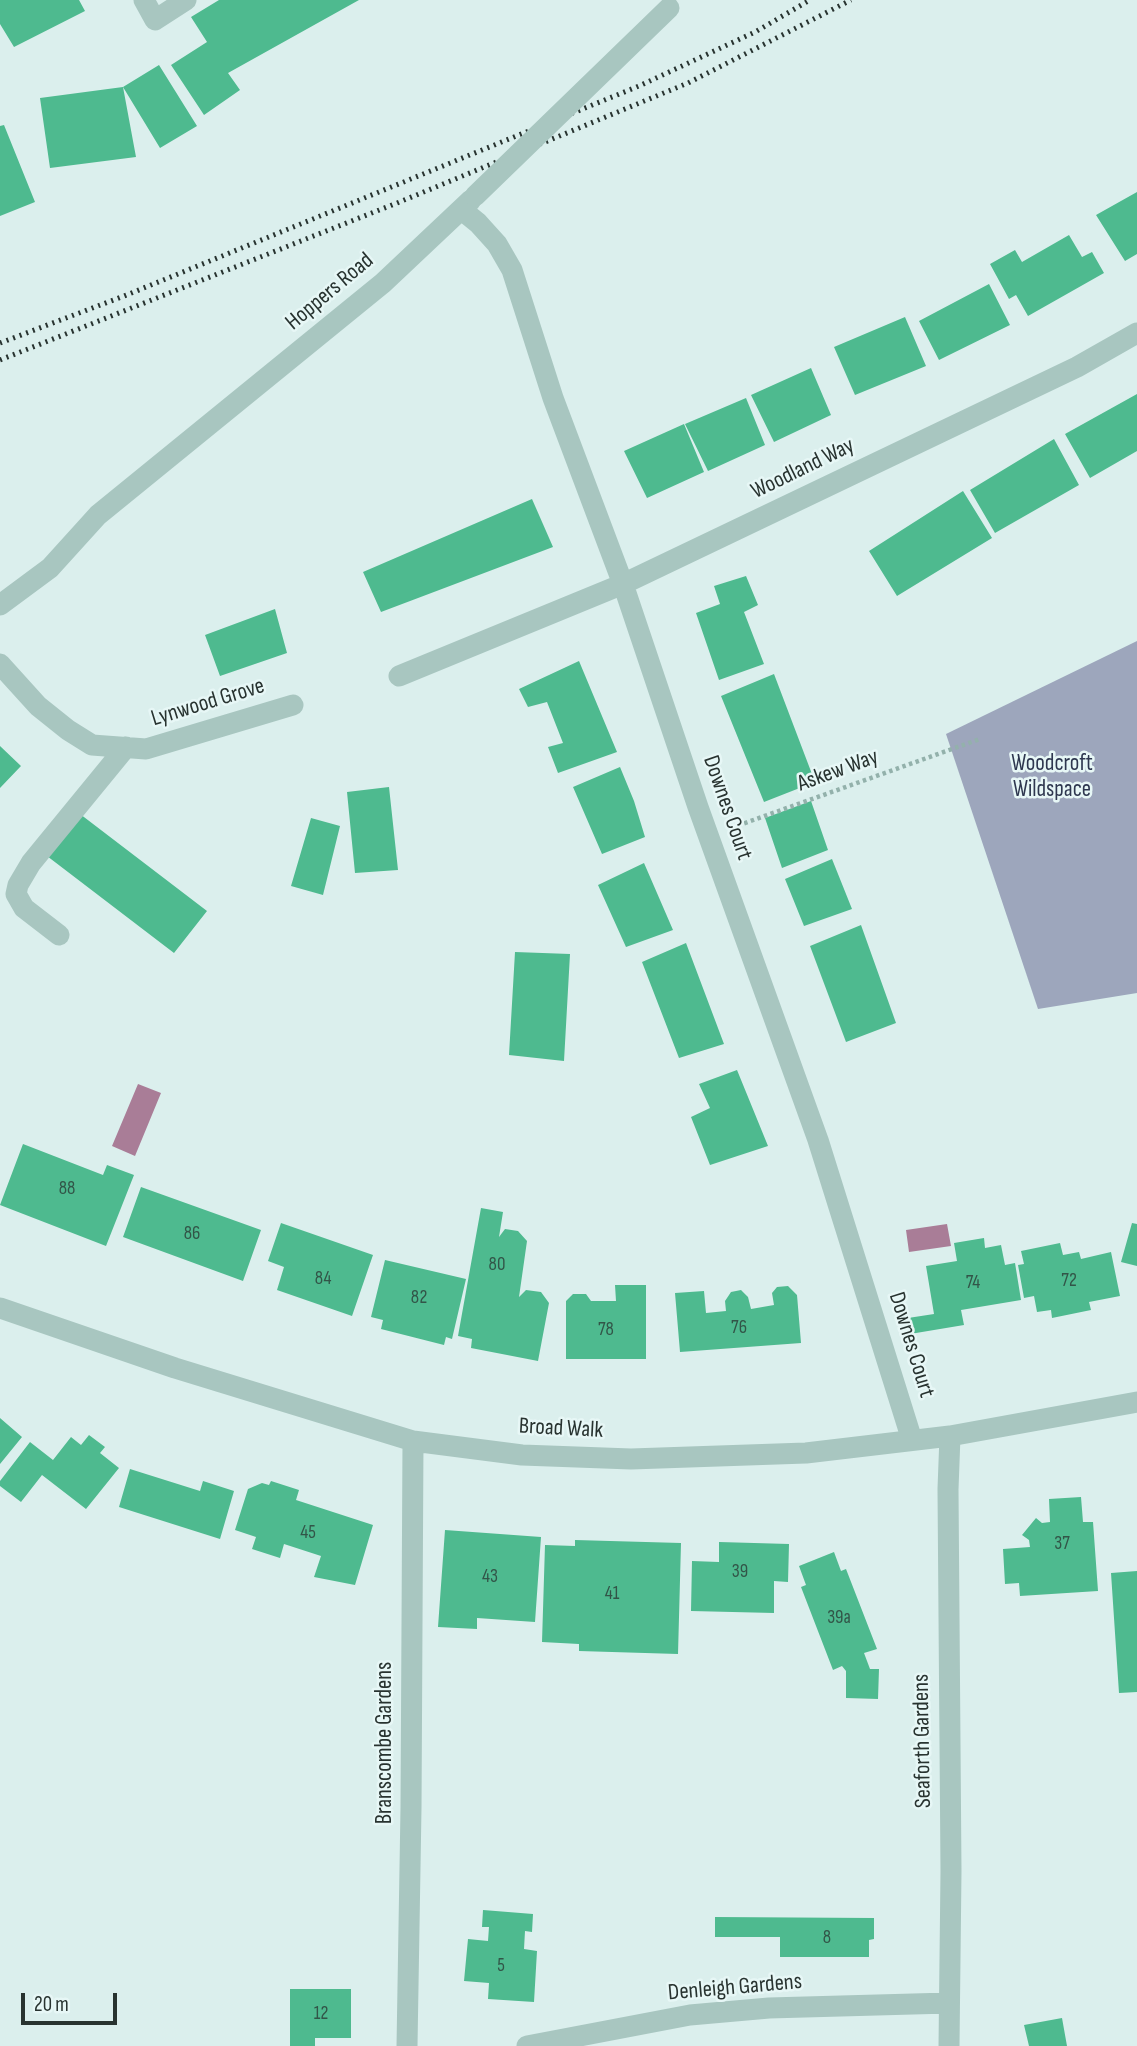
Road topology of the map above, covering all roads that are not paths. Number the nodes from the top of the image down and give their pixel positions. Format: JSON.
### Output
{"nodes":[{"id":1,"x":144,"y":0,"type":"edge"},
{"id":2,"x":186,"y":0,"type":"edge"},
{"id":3,"x":673,"y":4,"type":"edge"},
{"id":4,"x":468,"y":203,"type":"junction"},
{"id":5,"x":1137,"y":333,"type":"edge"},
{"id":6,"x":623,"y":584,"type":"junction"},
{"id":7,"x":0,"y":605,"type":"edge"},
{"id":8,"x":0,"y":664,"type":"edge"},
{"id":9,"x":399,"y":676,"type":"dead end"},
{"id":10,"x":293,"y":705,"type":"dead end"},
{"id":11,"x":126,"y":747,"type":"junction"},
{"id":12,"x":59,"y":935,"type":"dead end"},
{"id":13,"x":0,"y":1308,"type":"edge"},
{"id":14,"x":1137,"y":1402,"type":"edge"},
{"id":15,"x":950,"y":1436,"type":"junction"},
{"id":16,"x":912,"y":1440,"type":"junction"},
{"id":17,"x":413,"y":1441,"type":"junction"},
{"id":18,"x":949,"y":2003,"type":"junction"},
{"id":19,"x":407,"y":2046,"type":"edge"},
{"id":20,"x":527,"y":2046,"type":"edge"},
{"id":21,"x":949,"y":2046,"type":"edge"}],
"edges":[{"from":1,"to":2,"type":"street"},
{"from":3,"to":4,"type":"street","name":"Hoppers Road","bridge":true},
{"from":4,"to":6,"type":"street","name":"Downes Court"},
{"from":4,"to":7,"type":"street","name":"Hoppers Road"},
{"from":5,"to":6,"type":"street","name":"Woodland Way"},
{"from":6,"to":9,"type":"street","name":"Woodland Way"},
{"from":6,"to":16,"type":"street","name":"Downes Court"},
{"from":8,"to":11,"type":"street","name":"Lynwood Grove"},
{"from":10,"to":11,"type":"street","name":"Lynwood Grove"},
{"from":11,"to":12,"type":"street"},
{"from":13,"to":17,"type":"street","name":"Broad Walk"},
{"from":14,"to":15,"type":"street","name":"Broad Walk"},
{"from":15,"to":16,"type":"street","name":"Broad Walk"},
{"from":15,"to":18,"type":"street","name":"Seaforth Gardens"},
{"from":16,"to":17,"type":"street","name":"Broad Walk"},
{"from":17,"to":19,"type":"street","name":"Branscombe Gardens"},
{"from":18,"to":20,"type":"street","name":"Denleigh Gardens"},
{"from":18,"to":21,"type":"street","name":"Seaforth Gardens"}]}
